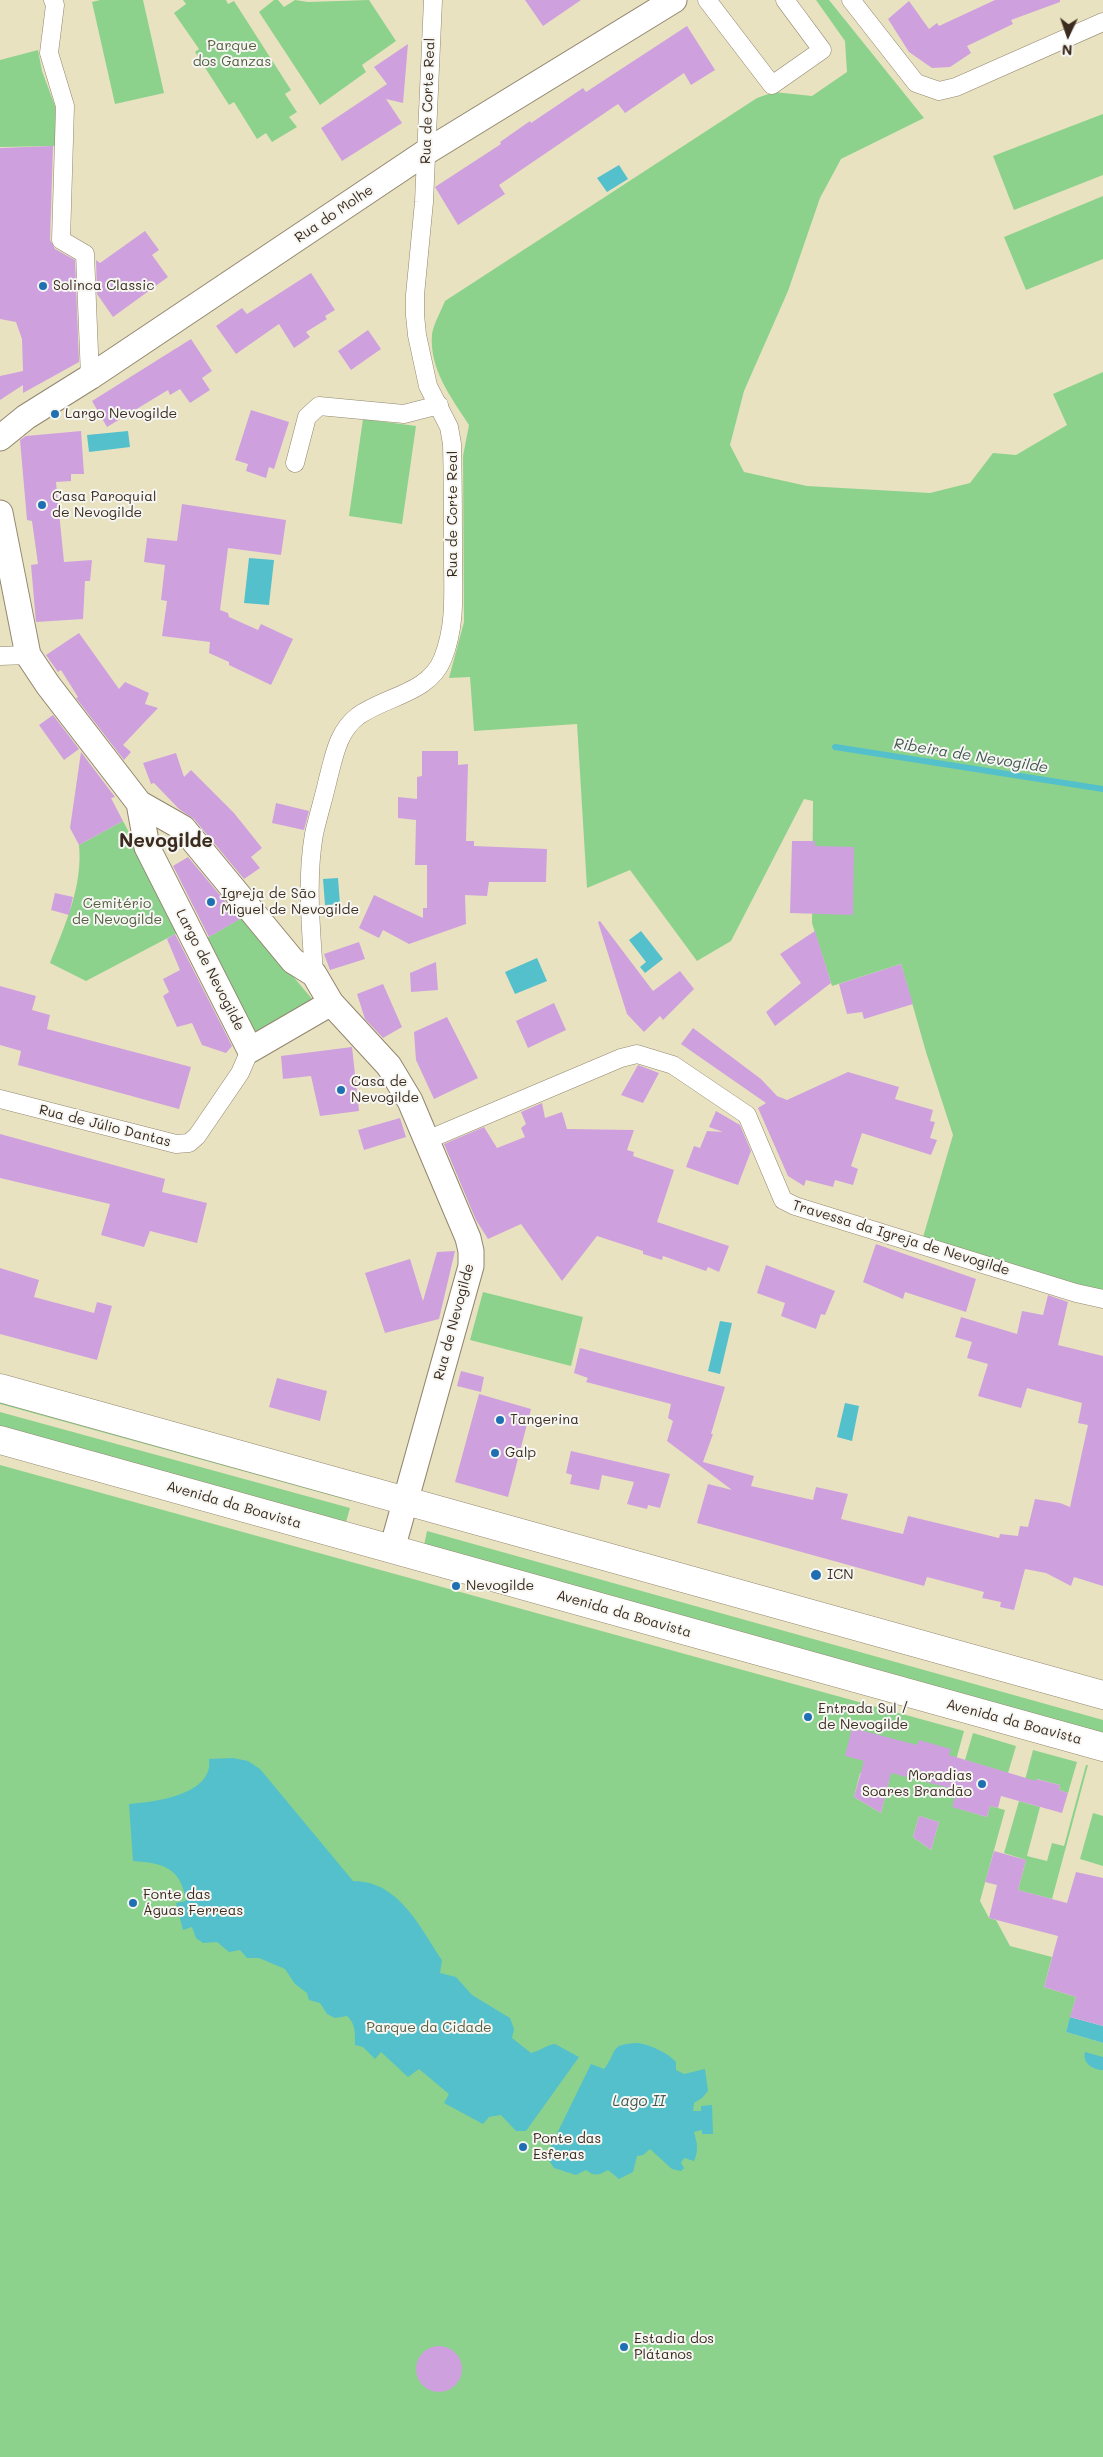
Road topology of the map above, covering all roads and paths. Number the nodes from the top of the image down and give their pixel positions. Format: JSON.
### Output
{"nodes":[{"id":1,"x":433,"y":0,"type":"edge"},
{"id":2,"x":674,"y":0,"type":"edge"},
{"id":3,"x":707,"y":0,"type":"edge"},
{"id":4,"x":785,"y":0,"type":"edge"},
{"id":5,"x":851,"y":0,"type":"edge"},
{"id":6,"x":56,"y":2,"type":"edge"},
{"id":7,"x":1103,"y":22,"type":"edge"},
{"id":8,"x":426,"y":152,"type":"junction"},
{"id":9,"x":90,"y":377,"type":"junction"},
{"id":10,"x":439,"y":405,"type":"junction"},
{"id":11,"x":0,"y":438,"type":"edge"},
{"id":12,"x":295,"y":463,"type":"dead end"},
{"id":13,"x":0,"y":513,"type":"edge"},
{"id":14,"x":28,"y":655,"type":"junction"},
{"id":15,"x":0,"y":656,"type":"edge"},
{"id":16,"x":139,"y":802,"type":"junction"},
{"id":17,"x":314,"y":974,"type":"junction"},
{"id":18,"x":331,"y":1003,"type":"junction"},
{"id":19,"x":250,"y":1050,"type":"junction"},
{"id":20,"x":0,"y":1099,"type":"edge"},
{"id":21,"x":410,"y":1101,"type":"joint"},
{"id":22,"x":427,"y":1140,"type":"junction"},
{"id":23,"x":1103,"y":1299,"type":"edge"},
{"id":24,"x":0,"y":1388,"type":"edge"},
{"id":25,"x":0,"y":1440,"type":"edge"},
{"id":26,"x":407,"y":1500,"type":"junction"},
{"id":27,"x":392,"y":1549,"type":"junction"},
{"id":28,"x":1103,"y":1694,"type":"edge"},
{"id":29,"x":1103,"y":1747,"type":"edge"}],
"edges":[{"from":1,"to":8,"type":"street","name":"Rua de Corte Real"},
{"from":2,"to":8,"type":"street","name":"Rua do Molhe"},
{"from":3,"to":4,"type":"street"},
{"from":5,"to":7,"type":"street"},
{"from":6,"to":9,"type":"street"},
{"from":8,"to":9,"type":"street","name":"Rua do Molhe"},
{"from":8,"to":10,"type":"street","name":"Rua de Corte Real"},
{"from":9,"to":11,"type":"street","name":"Rua do Molhe"},
{"from":10,"to":12,"type":"street"},
{"from":10,"to":17,"type":"street","name":"Rua de Corte Real"},
{"from":13,"to":14,"type":"street","name":"Largo de Nevogilde"},
{"from":14,"to":15,"type":"street"},
{"from":14,"to":16,"type":"street","name":"Largo de Nevogilde"},
{"from":16,"to":17,"type":"street","name":"Largo de Nevogilde"},
{"from":16,"to":19,"type":"street","name":"Largo de Nevogilde"},
{"from":17,"to":18,"type":"street","name":"Largo de Nevogilde"},
{"from":18,"to":19,"type":"street"},
{"from":18,"to":21,"type":"street","name":"Largo de Nevogilde"},
{"from":19,"to":20,"type":"street","name":"Rua de Júlio Dantas"},
{"from":21,"to":22,"type":"street","name":"Rua de Nevogilde"},
{"from":22,"to":23,"type":"street","name":"Travessa da Igreja de Nevogilde"},
{"from":22,"to":26,"type":"street","name":"Rua de Nevogilde"},
{"from":24,"to":26,"type":"main road"},
{"from":25,"to":27,"type":"main road","name":"Avenida da Boavista"},
{"from":26,"to":27,"type":"street","name":"Rua de Nevogilde"},
{"from":26,"to":28,"type":"main road"},
{"from":27,"to":29,"type":"main road","name":"Avenida da Boavista"}]}
